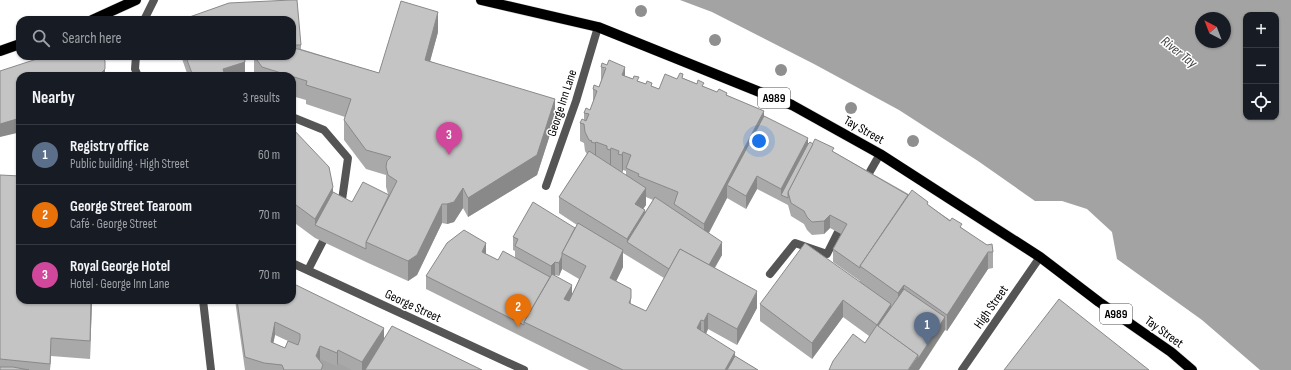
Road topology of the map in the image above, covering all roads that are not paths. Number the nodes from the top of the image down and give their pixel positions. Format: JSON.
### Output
{"nodes":[{"id":1,"x":136,"y":0,"type":"edge"},
{"id":2,"x":154,"y":0,"type":"edge"},
{"id":3,"x":481,"y":0,"type":"edge"},
{"id":4,"x":101,"y":16,"type":"edge"},
{"id":5,"x":146,"y":16,"type":"edge"},
{"id":6,"x":598,"y":27,"type":"junction"},
{"id":7,"x":16,"y":45,"type":"edge"},
{"id":8,"x":0,"y":51,"type":"edge"},
{"id":9,"x":136,"y":60,"type":"edge"},
{"id":10,"x":136,"y":72,"type":"edge"},
{"id":11,"x":296,"y":119,"type":"edge"},
{"id":12,"x":880,"y":154,"type":"junction"},
{"id":13,"x":864,"y":183,"type":"edge"},
{"id":14,"x":546,"y":186,"type":"dead end"},
{"id":15,"x":341,"y":209,"type":"edge"},
{"id":16,"x":838,"y":232,"type":"edge"},
{"id":17,"x":323,"y":242,"type":"edge"},
{"id":18,"x":1040,"y":257,"type":"junction"},
{"id":19,"x":296,"y":265,"type":"edge"},
{"id":20,"x":308,"y":270,"type":"junction"},
{"id":21,"x":770,"y":274,"type":"dead end"},
{"id":22,"x":203,"y":304,"type":"edge"},
{"id":23,"x":211,"y":370,"type":"edge"},
{"id":24,"x":524,"y":370,"type":"edge"},
{"id":25,"x":962,"y":370,"type":"edge"},
{"id":26,"x":1192,"y":370,"type":"edge"}],
"edges":[{"from":1,"to":4,"type":"main road"},
{"from":2,"to":5,"type":"street"},
{"from":3,"to":6,"type":"main road","name":"Tay Street","number":"A989"},
{"from":6,"to":12,"type":"main road","name":"Tay Street","number":"A989"},
{"from":6,"to":14,"type":"street","name":"George Inn Lane"},
{"from":7,"to":8,"type":"main road"},
{"from":9,"to":10,"type":"street"},
{"from":11,"to":15,"type":"street"},
{"from":12,"to":13,"type":"street"},
{"from":12,"to":18,"type":"main road","name":"Tay Street","number":"A989"},
{"from":16,"to":21,"type":"street"},
{"from":17,"to":20,"type":"street"},
{"from":18,"to":25,"type":"street","name":"High Street"},
{"from":18,"to":26,"type":"main road","name":"Tay Street","number":"A989"},
{"from":19,"to":20,"type":"street","name":"George Street"},
{"from":20,"to":24,"type":"street","name":"George Street"},
{"from":22,"to":23,"type":"street"}]}
